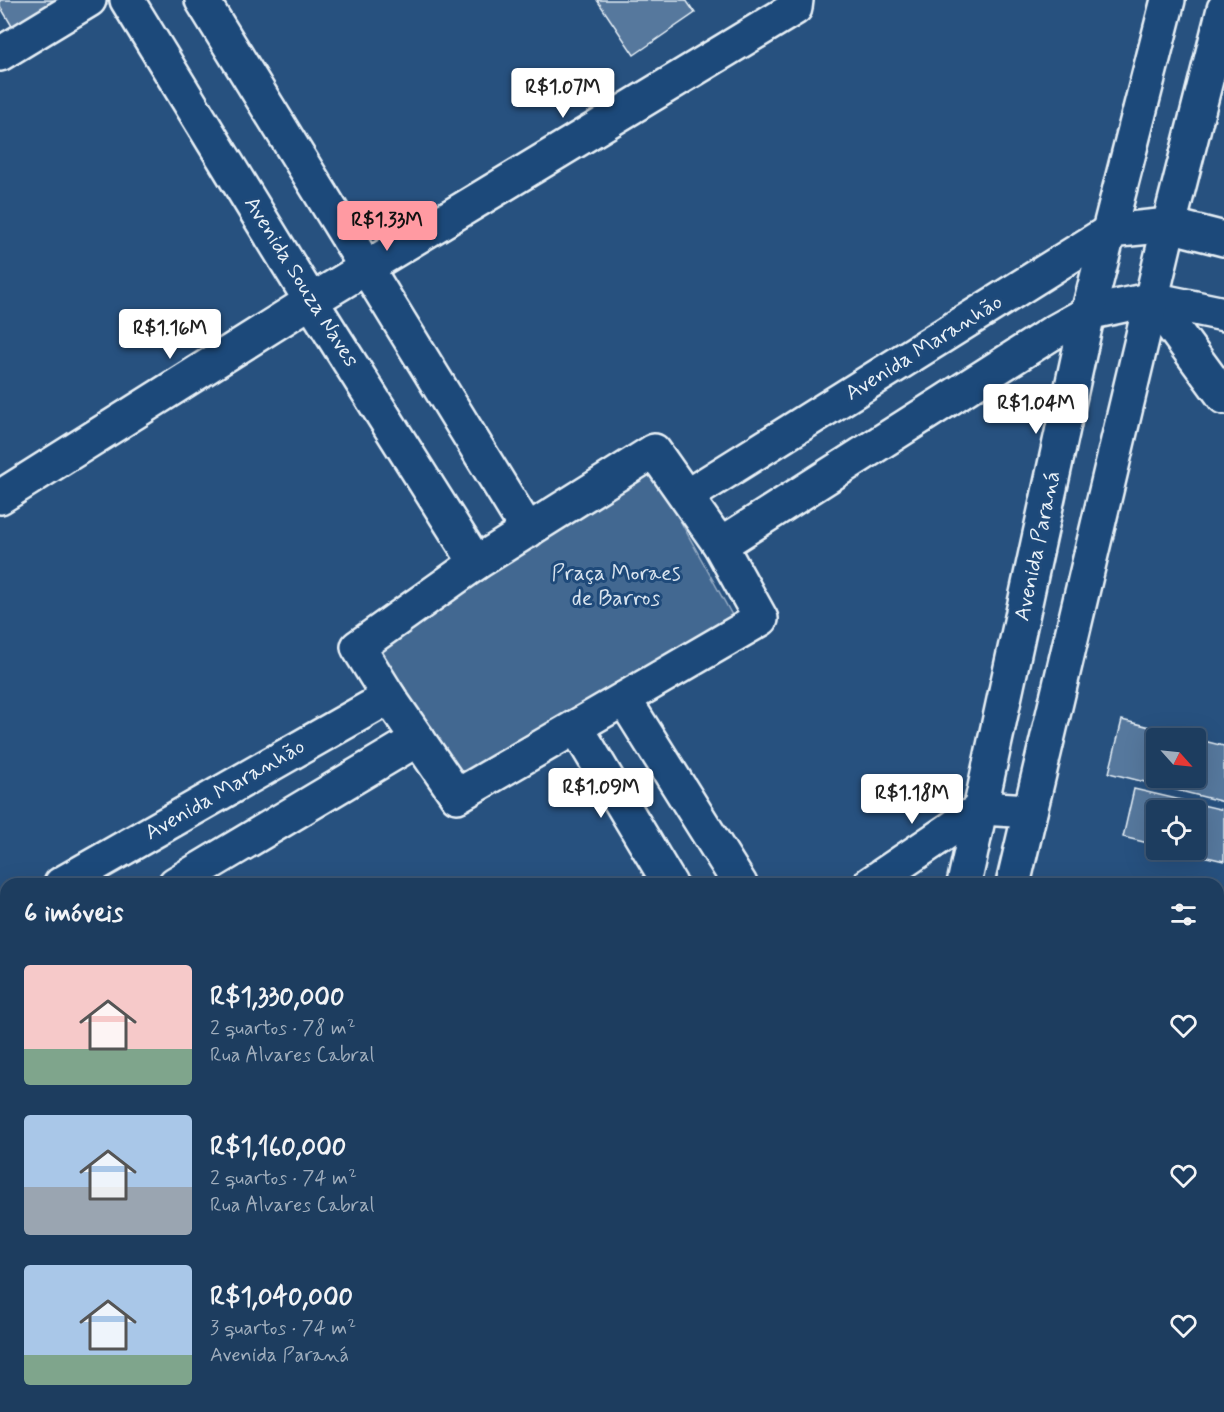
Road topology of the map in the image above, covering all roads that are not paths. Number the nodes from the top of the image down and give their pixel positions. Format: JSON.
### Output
{"nodes":[{"id":1,"x":89,"y":0,"type":"edge"},
{"id":2,"x":127,"y":0,"type":"edge"},
{"id":3,"x":202,"y":0,"type":"edge"},
{"id":4,"x":796,"y":0,"type":"edge"},
{"id":5,"x":1168,"y":0,"type":"edge"},
{"id":6,"x":1224,"y":9,"type":"edge"},
{"id":7,"x":0,"y":54,"type":"edge"},
{"id":8,"x":1169,"y":225,"type":"junction"},
{"id":9,"x":1110,"y":231,"type":"junction"},
{"id":10,"x":1224,"y":239,"type":"edge"},
{"id":11,"x":367,"y":268,"type":"junction"},
{"id":12,"x":1152,"y":299,"type":"junction"},
{"id":13,"x":311,"y":301,"type":"junction"},
{"id":14,"x":1088,"y":313,"type":"junction"},
{"id":15,"x":1224,"y":314,"type":"edge"},
{"id":16,"x":1224,"y":398,"type":"edge"},
{"id":17,"x":687,"y":496,"type":"junction"},
{"id":18,"x":0,"y":497,"type":"edge"},
{"id":19,"x":528,"y":531,"type":"junction"},
{"id":20,"x":720,"y":545,"type":"junction"},
{"id":21,"x":476,"y":563,"type":"junction"},
{"id":22,"x":389,"y":697,"type":"junction"},
{"id":23,"x":624,"y":699,"type":"junction"},
{"id":24,"x":576,"y":728,"type":"junction"},
{"id":25,"x":417,"y":739,"type":"junction"},
{"id":26,"x":982,"y":808,"type":"junction"},
{"id":27,"x":1030,"y":811,"type":"junction"},
{"id":28,"x":72,"y":878,"type":"edge"},
{"id":29,"x":185,"y":878,"type":"edge"},
{"id":30,"x":666,"y":878,"type":"edge"},
{"id":31,"x":736,"y":878,"type":"edge"},
{"id":32,"x":879,"y":878,"type":"edge"},
{"id":33,"x":965,"y":878,"type":"edge"},
{"id":34,"x":1013,"y":878,"type":"edge"}],
"edges":[{"from":1,"to":7,"type":"main road"},
{"from":2,"to":13,"type":"main road","name":"Avenida Souza Naves"},
{"from":3,"to":11,"type":"main road"},
{"from":4,"to":11,"type":"main road"},
{"from":5,"to":9,"type":"main road","name":"Avenida Paraná"},
{"from":6,"to":8,"type":"main road"},
{"from":8,"to":9,"type":"main road","name":"Avenida Maranhão"},
{"from":8,"to":10,"type":"main road"},
{"from":8,"to":12,"type":"main road"},
{"from":9,"to":14,"type":"main road","name":"Avenida Paraná"},
{"from":9,"to":17,"type":"main road","name":"Avenida Maranhão"},
{"from":11,"to":13,"type":"main road"},
{"from":11,"to":19,"type":"main road"},
{"from":12,"to":14,"type":"main road"},
{"from":12,"to":15,"type":"main road"},
{"from":12,"to":16,"type":"main road"},
{"from":12,"to":27,"type":"main road"},
{"from":13,"to":18,"type":"main road"},
{"from":13,"to":21,"type":"main road","name":"Avenida Souza Naves"},
{"from":14,"to":20,"type":"main road"},
{"from":14,"to":26,"type":"main road","name":"Avenida Paraná"},
{"from":17,"to":19,"type":"main road"},
{"from":17,"to":20,"type":"main road"},
{"from":19,"to":21,"type":"main road"},
{"from":20,"to":23,"type":"main road"},
{"from":21,"to":22,"type":"main road"},
{"from":22,"to":25,"type":"main road"},
{"from":22,"to":28,"type":"main road","name":"Avenida Maranhão"},
{"from":23,"to":24,"type":"main road"},
{"from":23,"to":31,"type":"main road"},
{"from":24,"to":25,"type":"main road"},
{"from":24,"to":30,"type":"main road"},
{"from":25,"to":29,"type":"main road"},
{"from":26,"to":27,"type":"main road"},
{"from":26,"to":32,"type":"main road"},
{"from":26,"to":33,"type":"main road","name":"Avenida Paraná"},
{"from":27,"to":34,"type":"main road"}]}
